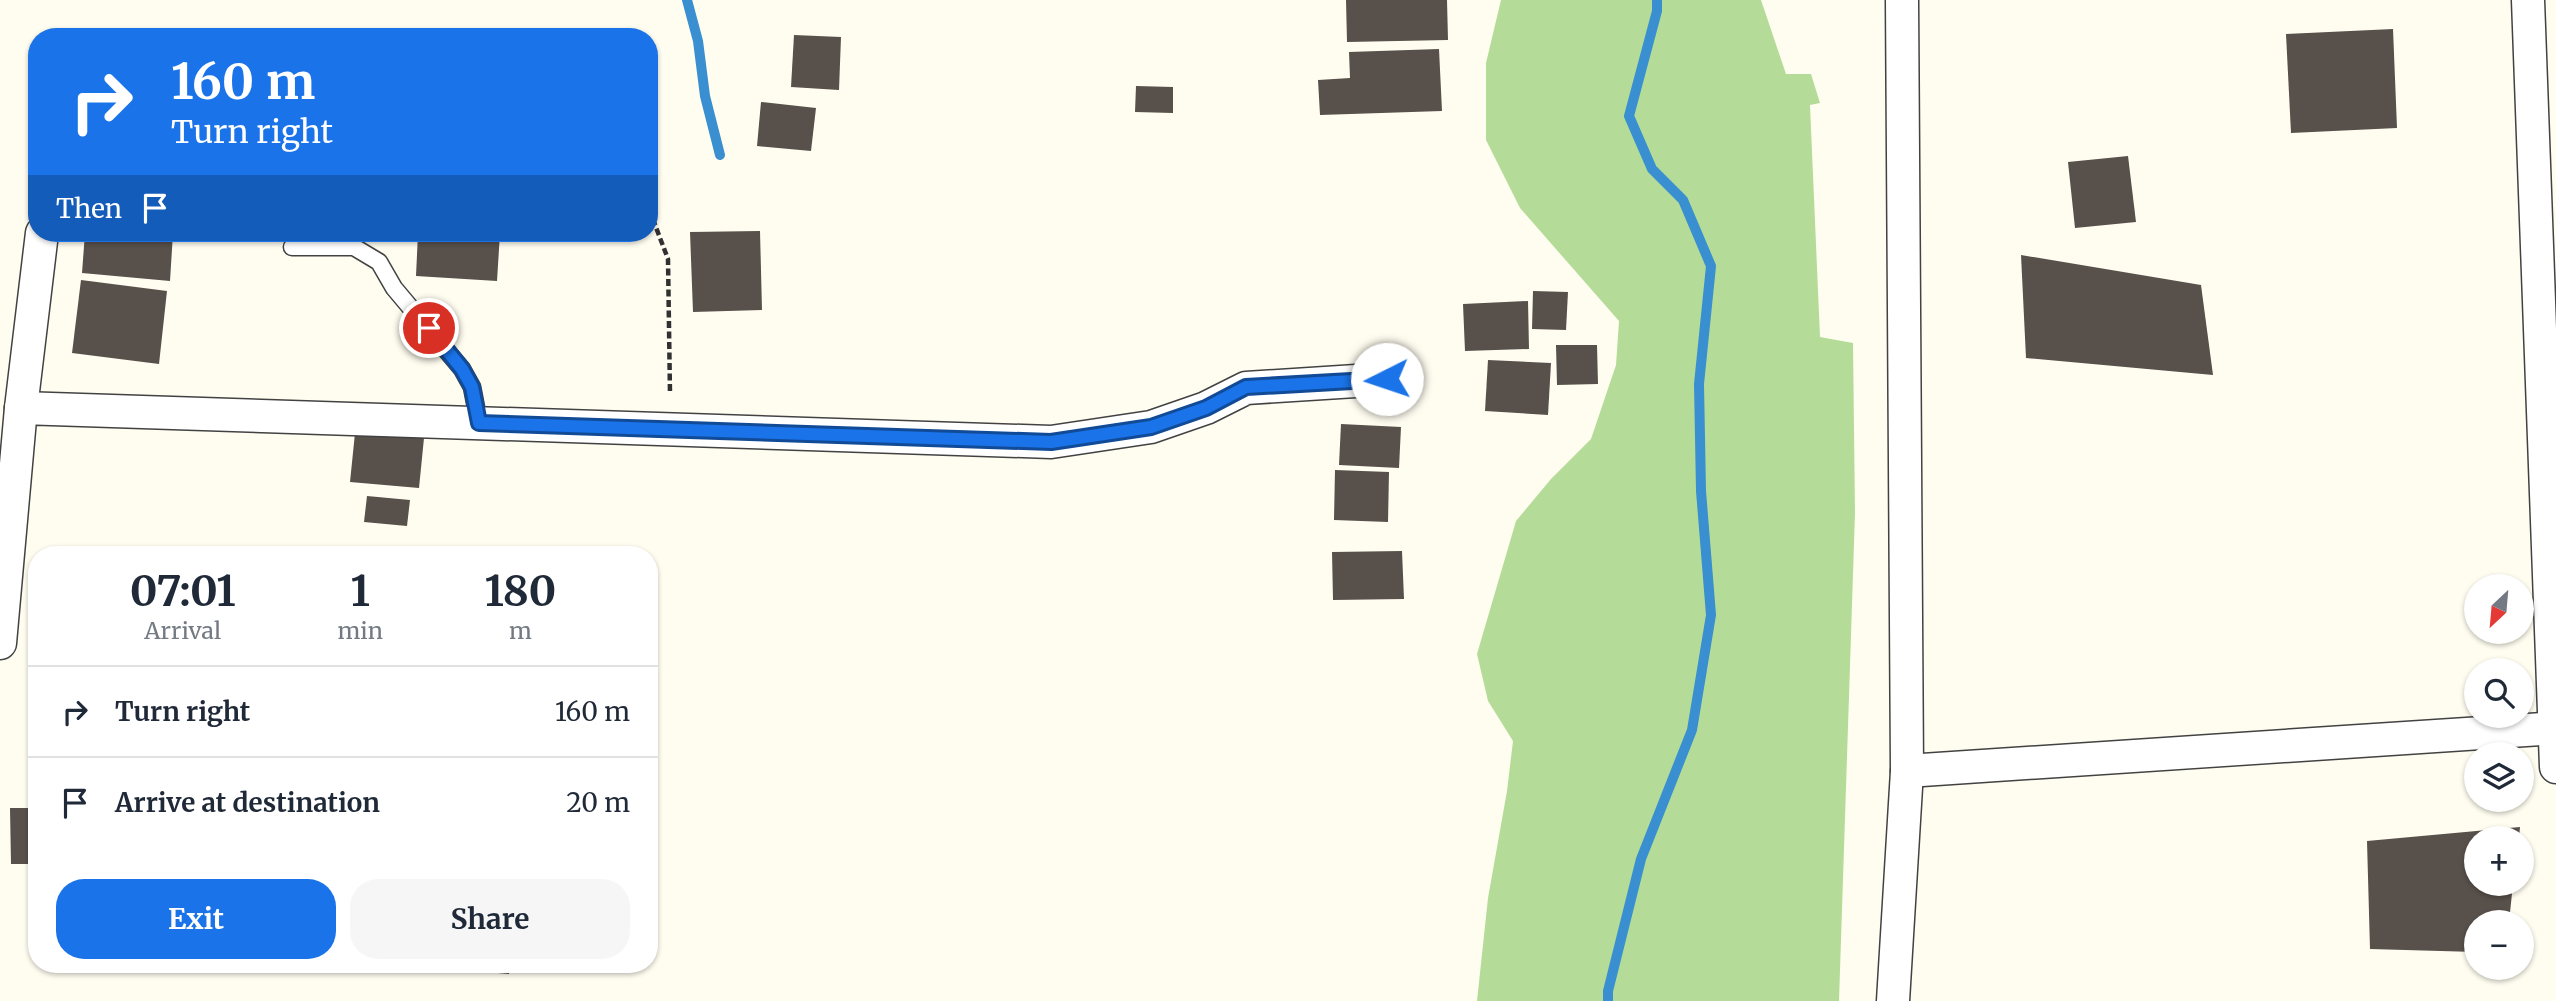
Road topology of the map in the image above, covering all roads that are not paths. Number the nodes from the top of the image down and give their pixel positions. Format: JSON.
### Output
{"nodes":[{"id":1,"x":1902,"y":0,"type":"edge"},
{"id":2,"x":2528,"y":0,"type":"edge"},
{"id":3,"x":41,"y":242,"type":"edge"},
{"id":4,"x":292,"y":247,"type":"dead end"},
{"id":5,"x":1387,"y":379,"type":"dead end"},
{"id":6,"x":22,"y":408,"type":"junction"},
{"id":7,"x":479,"y":423,"type":"junction"},
{"id":8,"x":0,"y":643,"type":"edge"},
{"id":9,"x":2555,"y":728,"type":"edge"},
{"id":10,"x":2556,"y":767,"type":"edge"},
{"id":11,"x":1907,"y":771,"type":"junction"},
{"id":12,"x":1893,"y":1001,"type":"edge"}],
"edges":[{"from":1,"to":11,"type":"street"},
{"from":2,"to":9,"type":"street"},
{"from":3,"to":6,"type":"street"},
{"from":4,"to":7,"type":"lane"},
{"from":5,"to":7,"type":"street"},
{"from":6,"to":7,"type":"street"},
{"from":6,"to":8,"type":"street"},
{"from":9,"to":10,"type":"street"},
{"from":9,"to":11,"type":"street"},
{"from":11,"to":12,"type":"street"}]}
